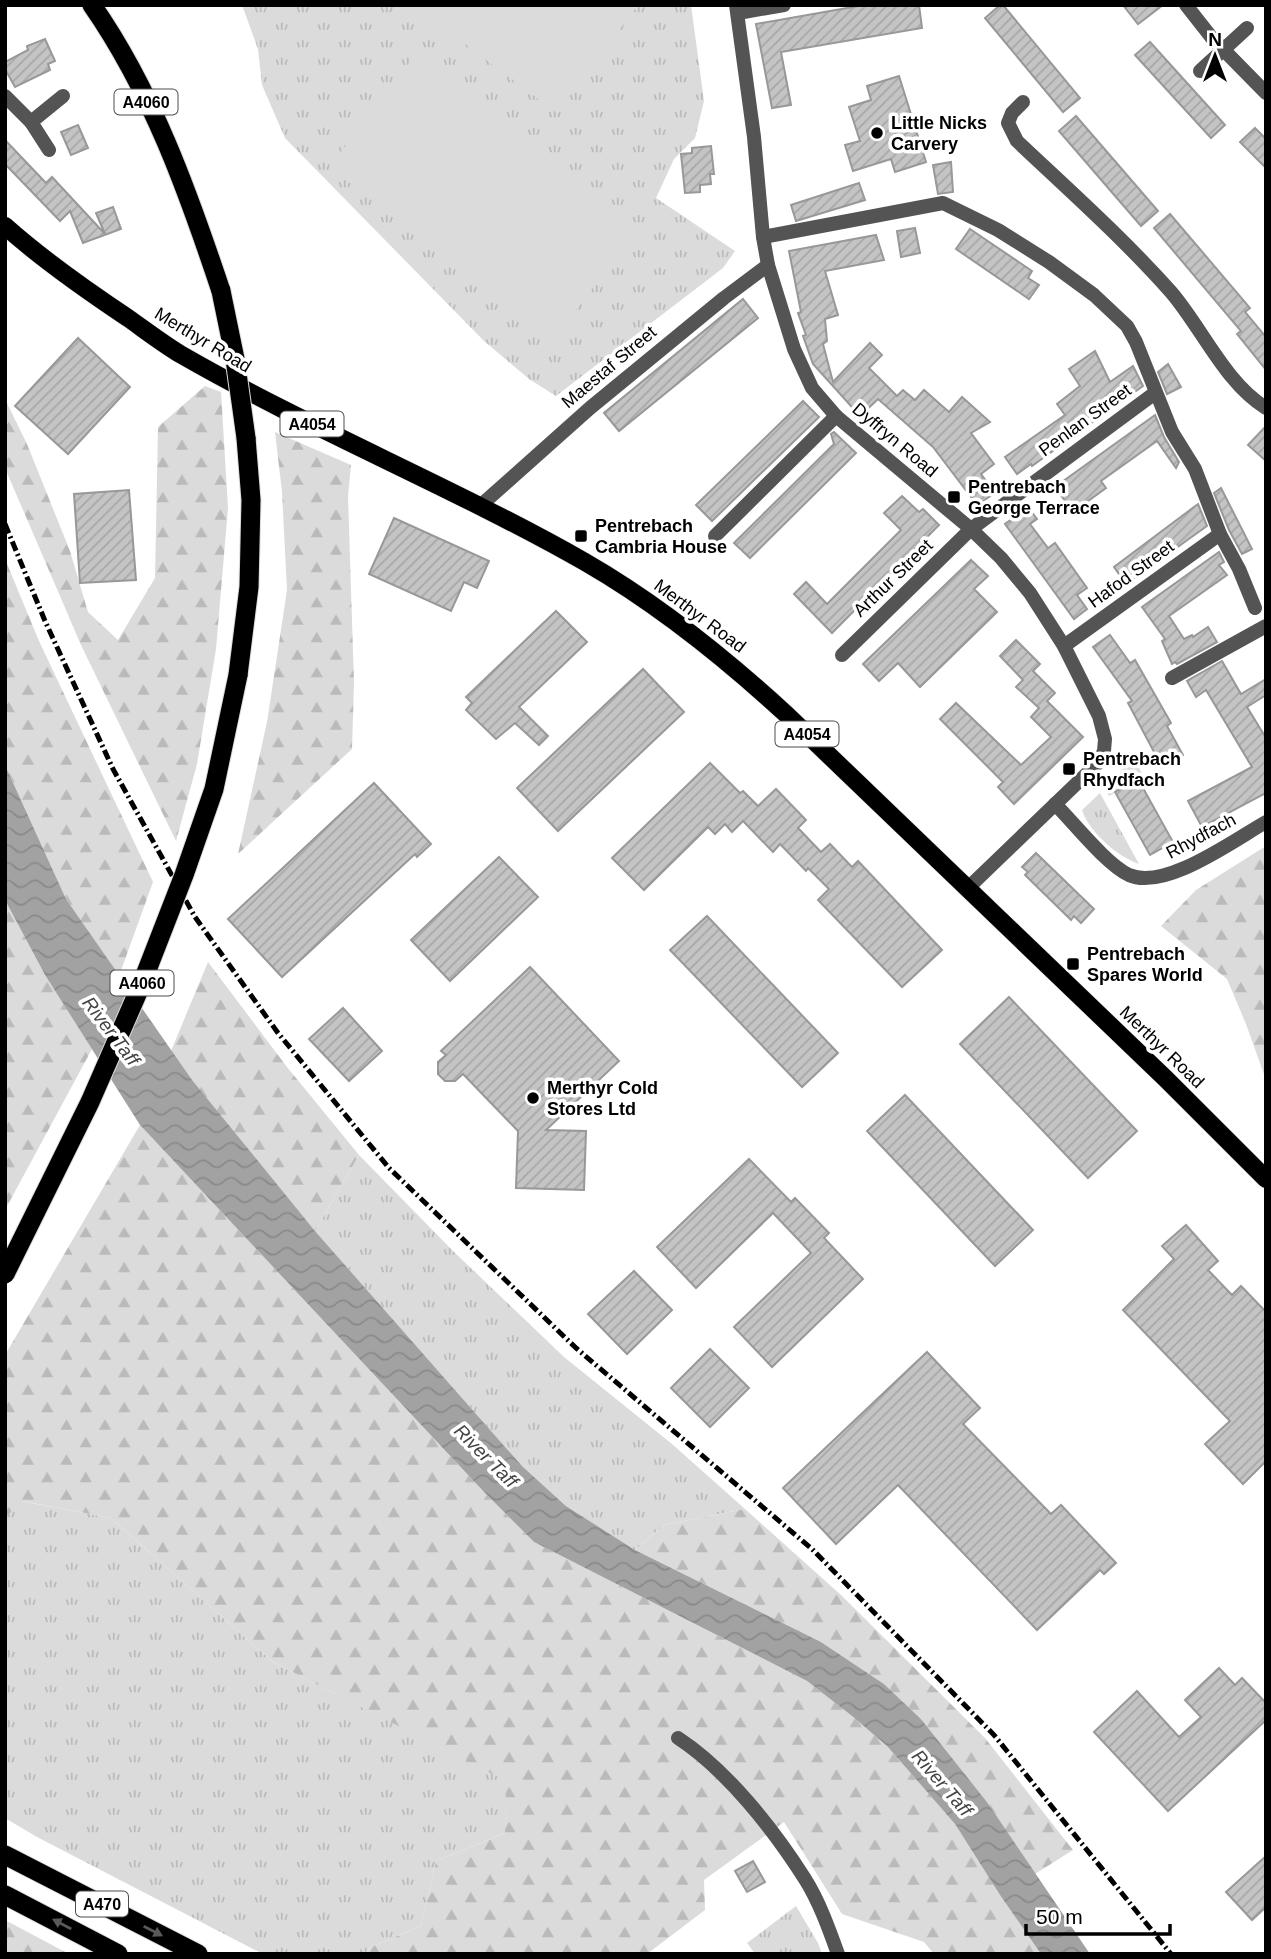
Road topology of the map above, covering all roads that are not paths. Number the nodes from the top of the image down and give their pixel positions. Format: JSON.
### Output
{"nodes":[{"id":1,"x":92,"y":5,"type":"edge"},
{"id":2,"x":784,"y":5,"type":"edge"},
{"id":3,"x":1186,"y":5,"type":"edge"},
{"id":4,"x":737,"y":9,"type":"edge"},
{"id":5,"x":1247,"y":28,"type":"dead end"},
{"id":6,"x":1224,"y":50,"type":"junction"},
{"id":7,"x":1200,"y":71,"type":"dead end"},
{"id":8,"x":1266,"y":93,"type":"edge"},
{"id":9,"x":5,"y":96,"type":"edge"},
{"id":10,"x":63,"y":96,"type":"dead end"},
{"id":11,"x":1023,"y":102,"type":"dead end"},
{"id":12,"x":31,"y":122,"type":"junction"},
{"id":13,"x":49,"y":150,"type":"dead end"},
{"id":14,"x":5,"y":226,"type":"edge"},
{"id":15,"x":763,"y":237,"type":"junction"},
{"id":16,"x":768,"y":265,"type":"junction"},
{"id":17,"x":1155,"y":393,"type":"junction"},
{"id":18,"x":1266,"y":408,"type":"edge"},
{"id":19,"x":836,"y":416,"type":"junction"},
{"id":20,"x":480,"y":506,"type":"junction"},
{"id":21,"x":971,"y":529,"type":"junction"},
{"id":22,"x":1220,"y":534,"type":"junction"},
{"id":23,"x":715,"y":536,"type":"dead end"},
{"id":24,"x":1255,"y":608,"type":"dead end"},
{"id":25,"x":1266,"y":626,"type":"edge"},
{"id":26,"x":1064,"y":646,"type":"junction"},
{"id":27,"x":842,"y":655,"type":"dead end"},
{"id":28,"x":1172,"y":678,"type":"dead end"},
{"id":29,"x":1055,"y":804,"type":"junction"},
{"id":30,"x":1266,"y":822,"type":"edge"},
{"id":31,"x":968,"y":888,"type":"junction"},
{"id":32,"x":1266,"y":1179,"type":"edge"},
{"id":33,"x":5,"y":1275,"type":"edge"},
{"id":34,"x":678,"y":1738,"type":"dead end"},
{"id":35,"x":5,"y":1855,"type":"edge"},
{"id":36,"x":5,"y":1895,"type":"edge"},
{"id":37,"x":118,"y":1954,"type":"edge"},
{"id":38,"x":198,"y":1954,"type":"edge"},
{"id":39,"x":838,"y":1954,"type":"edge"}],
"edges":[{"from":1,"to":33,"type":"highway","number":"A4060","bridge":true},
{"from":2,"to":4,"type":"street"},
{"from":3,"to":6,"type":"street"},
{"from":4,"to":15,"type":"street","name":"Dyffryn Road"},
{"from":5,"to":6,"type":"street"},
{"from":6,"to":7,"type":"street"},
{"from":6,"to":8,"type":"street"},
{"from":9,"to":12,"type":"street"},
{"from":10,"to":12,"type":"street"},
{"from":11,"to":18,"type":"street"},
{"from":12,"to":13,"type":"street"},
{"from":14,"to":20,"type":"main road","name":"Merthyr Road","number":"A4054"},
{"from":15,"to":16,"type":"street","name":"Dyffryn Road"},
{"from":15,"to":17,"type":"street"},
{"from":16,"to":19,"type":"street","name":"Dyffryn Road"},
{"from":16,"to":20,"type":"street","name":"Maestaf Street"},
{"from":17,"to":21,"type":"street","name":"Penlan Street"},
{"from":17,"to":22,"type":"street"},
{"from":19,"to":21,"type":"street","name":"Dyffryn Road"},
{"from":19,"to":23,"type":"street"},
{"from":20,"to":31,"type":"main road","name":"Merthyr Road","number":"A4054"},
{"from":21,"to":26,"type":"street","name":"Dyffryn Road"},
{"from":21,"to":27,"type":"street","name":"Arthur Street"},
{"from":22,"to":24,"type":"street"},
{"from":22,"to":26,"type":"street","name":"Hafod Street"},
{"from":25,"to":28,"type":"street"},
{"from":26,"to":29,"type":"street","name":"Dyffryn Road"},
{"from":29,"to":30,"type":"street","name":"Rhydfach"},
{"from":29,"to":31,"type":"street","name":"Dyffryn Road"},
{"from":31,"to":32,"type":"main road","name":"Merthyr Road","number":"A4054"},
{"from":34,"to":39,"type":"street"},
{"from":35,"to":38,"type":"highway","number":"A470","one_way":true},
{"from":37,"to":36,"type":"highway","number":"A470","one_way":true}]}
